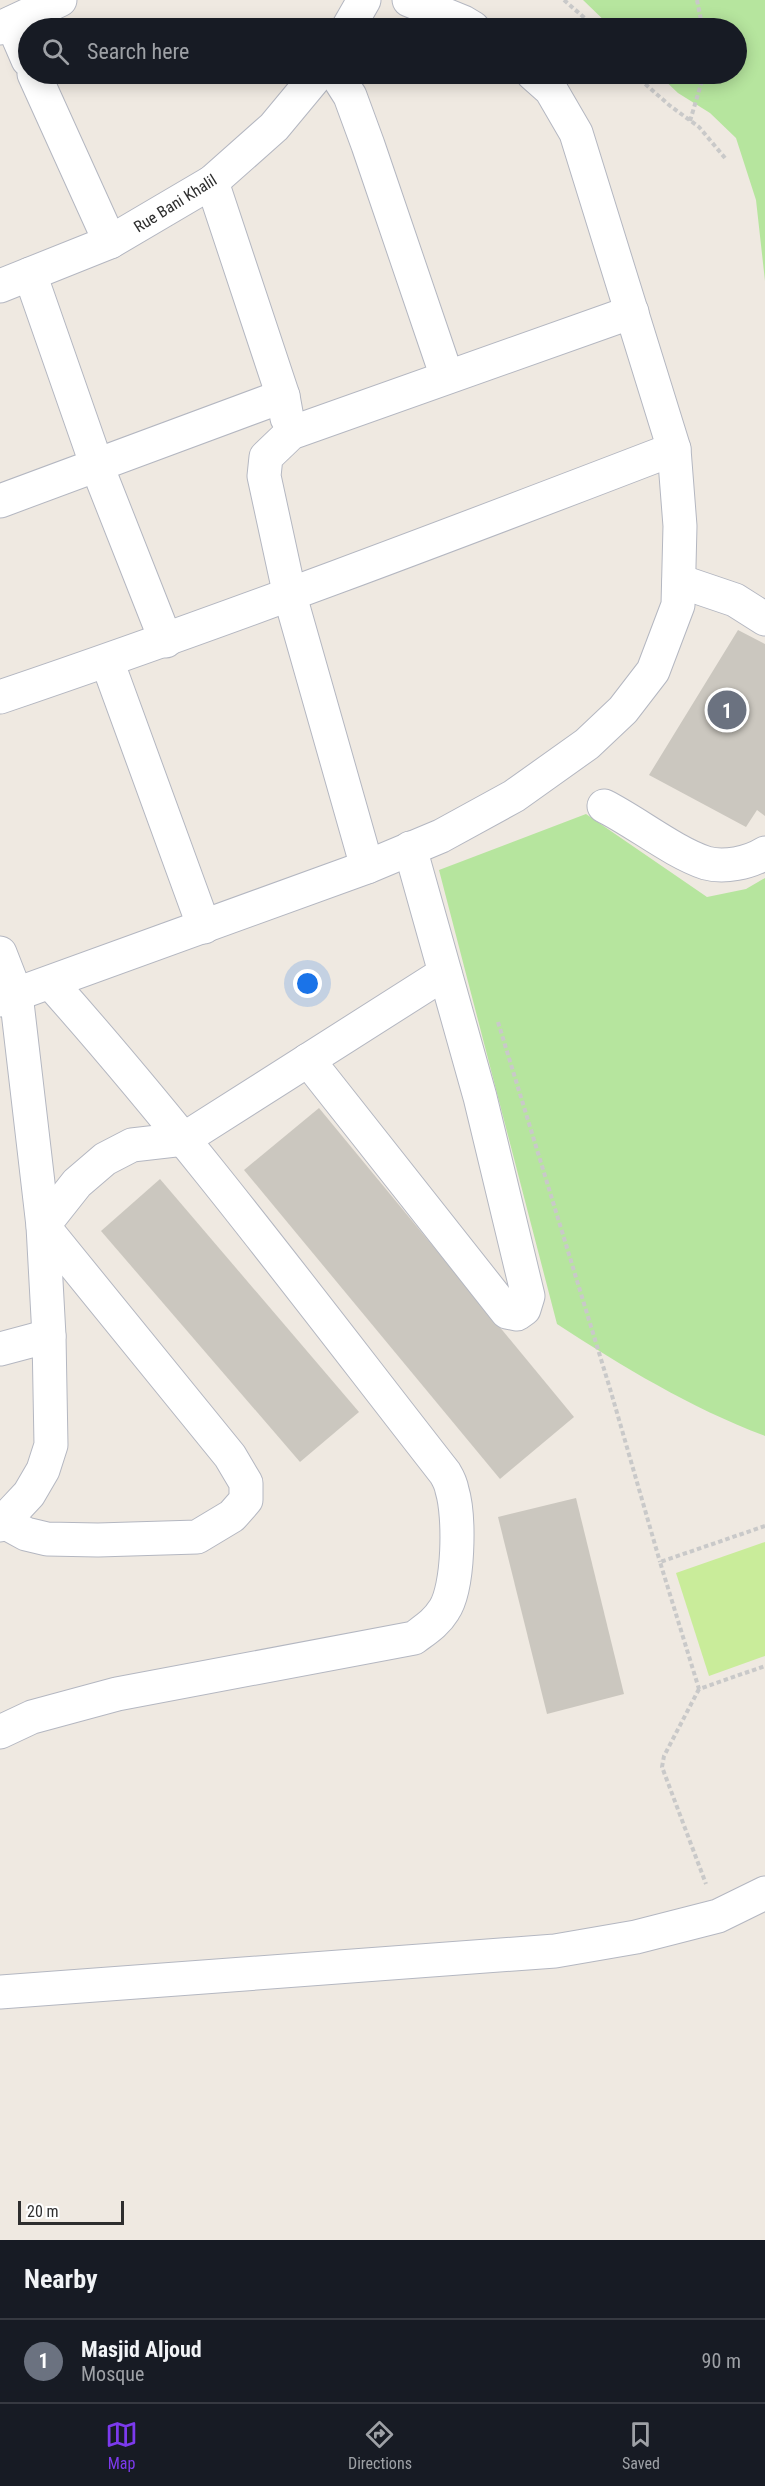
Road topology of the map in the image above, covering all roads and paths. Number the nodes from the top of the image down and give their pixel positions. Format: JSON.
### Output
{"nodes":[{"id":1,"x":60,"y":0,"type":"edge"},
{"id":2,"x":364,"y":0,"type":"edge"},
{"id":3,"x":409,"y":0,"type":"edge"},
{"id":4,"x":564,"y":0,"type":"edge"},
{"id":5,"x":697,"y":0,"type":"edge"},
{"id":6,"x":21,"y":18,"type":"edge"},
{"id":7,"x":354,"y":18,"type":"edge"},
{"id":8,"x":453,"y":18,"type":"edge"},
{"id":9,"x":585,"y":18,"type":"edge"},
{"id":10,"x":701,"y":18,"type":"edge"},
{"id":11,"x":6,"y":25,"type":"edge"},
{"id":12,"x":18,"y":44,"type":"edge"},
{"id":13,"x":39,"y":84,"type":"edge"},
{"id":14,"x":310,"y":84,"type":"edge"},
{"id":15,"x":342,"y":84,"type":"edge"},
{"id":16,"x":544,"y":84,"type":"edge"},
{"id":17,"x":645,"y":84,"type":"edge"},
{"id":18,"x":701,"y":84,"type":"edge"},
{"id":19,"x":690,"y":121,"type":"junction"},
{"id":20,"x":725,"y":158,"type":"dead end"},
{"id":21,"x":212,"y":182,"type":"junction"},
{"id":22,"x":110,"y":242,"type":"junction"},
{"id":23,"x":30,"y":274,"type":"junction"},
{"id":24,"x":0,"y":286,"type":"edge"},
{"id":25,"x":632,"y":312,"type":"junction"},
{"id":26,"x":447,"y":377,"type":"junction"},
{"id":27,"x":283,"y":396,"type":"junction"},
{"id":28,"x":291,"y":433,"type":"junction"},
{"id":29,"x":674,"y":449,"type":"junction"},
{"id":30,"x":97,"y":466,"type":"junction"},
{"id":31,"x":0,"y":501,"type":"edge"},
{"id":32,"x":679,"y":580,"type":"junction"},
{"id":33,"x":290,"y":596,"type":"junction"},
{"id":34,"x":765,"y":619,"type":"edge"},
{"id":35,"x":166,"y":641,"type":"junction"},
{"id":36,"x":107,"y":661,"type":"junction"},
{"id":37,"x":0,"y":697,"type":"edge"},
{"id":38,"x":604,"y":806,"type":"dead end"},
{"id":39,"x":410,"y":848,"type":"junction"},
{"id":40,"x":765,"y":854,"type":"edge"},
{"id":41,"x":368,"y":867,"type":"junction"},
{"id":42,"x":204,"y":927,"type":"junction"},
{"id":43,"x":0,"y":952,"type":"edge"},
{"id":44,"x":445,"y":973,"type":"junction"},
{"id":45,"x":51,"y":983,"type":"junction"},
{"id":46,"x":8,"y":997,"type":"edge"},
{"id":47,"x":497,"y":1018,"type":"dead end"},
{"id":48,"x":308,"y":1060,"type":"junction"},
{"id":49,"x":184,"y":1139,"type":"junction"},
{"id":50,"x":43,"y":1226,"type":"junction"},
{"id":51,"x":50,"y":1336,"type":"junction"},
{"id":52,"x":0,"y":1349,"type":"edge"},
{"id":53,"x":2,"y":1523,"type":"edge"},
{"id":54,"x":765,"y":1526,"type":"edge"},
{"id":55,"x":660,"y":1562,"type":"junction"},
{"id":56,"x":765,"y":1666,"type":"edge"},
{"id":57,"x":699,"y":1689,"type":"junction"},
{"id":58,"x":0,"y":1732,"type":"edge"},
{"id":59,"x":765,"y":1893,"type":"edge"},
{"id":60,"x":718,"y":1916,"type":"junction"},
{"id":61,"x":0,"y":1992,"type":"edge"}],
"edges":[{"from":1,"to":6,"type":"street"},
{"from":2,"to":7,"type":"street"},
{"from":3,"to":8,"type":"street"},
{"from":4,"to":9,"type":"path"},
{"from":5,"to":10,"type":"path"},
{"from":11,"to":12,"type":"street"},
{"from":13,"to":22,"type":"street"},
{"from":14,"to":21,"type":"street","name":"Rue Bani Khalil"},
{"from":15,"to":26,"type":"street"},
{"from":16,"to":25,"type":"street"},
{"from":17,"to":19,"type":"path"},
{"from":18,"to":19,"type":"path"},
{"from":19,"to":20,"type":"path"},
{"from":21,"to":22,"type":"street","name":"Rue Bani Khalil"},
{"from":21,"to":27,"type":"street"},
{"from":22,"to":23,"type":"street","name":"Rue Bani Khalil"},
{"from":23,"to":24,"type":"street","name":"Rue Bani Khalil"},
{"from":23,"to":30,"type":"street"},
{"from":25,"to":26,"type":"street"},
{"from":25,"to":29,"type":"street"},
{"from":26,"to":28,"type":"street"},
{"from":27,"to":28,"type":"street"},
{"from":27,"to":30,"type":"street"},
{"from":28,"to":33,"type":"street"},
{"from":29,"to":32,"type":"street"},
{"from":29,"to":33,"type":"street"},
{"from":30,"to":31,"type":"street"},
{"from":30,"to":35,"type":"street"},
{"from":32,"to":34,"type":"street"},
{"from":32,"to":39,"type":"street"},
{"from":33,"to":35,"type":"street"},
{"from":33,"to":41,"type":"street"},
{"from":35,"to":36,"type":"street"},
{"from":36,"to":37,"type":"street"},
{"from":36,"to":42,"type":"street"},
{"from":38,"to":40,"type":"street"},
{"from":39,"to":41,"type":"street"},
{"from":39,"to":44,"type":"street"},
{"from":41,"to":42,"type":"street"},
{"from":42,"to":45,"type":"street"},
{"from":43,"to":46,"type":"street"},
{"from":44,"to":48,"type":"street"},
{"from":44,"to":48,"type":"street"},
{"from":45,"to":46,"type":"street"},
{"from":45,"to":49,"type":"street"},
{"from":46,"to":50,"type":"street"},
{"from":47,"to":55,"type":"path"},
{"from":48,"to":49,"type":"street"},
{"from":49,"to":50,"type":"street"},
{"from":49,"to":58,"type":"street"},
{"from":50,"to":51,"type":"street"},
{"from":50,"to":53,"type":"street"},
{"from":51,"to":52,"type":"street"},
{"from":51,"to":53,"type":"street"},
{"from":54,"to":55,"type":"path"},
{"from":55,"to":57,"type":"path"},
{"from":56,"to":57,"type":"path"},
{"from":57,"to":60,"type":"path"},
{"from":59,"to":60,"type":"street"},
{"from":60,"to":61,"type":"street"}]}
